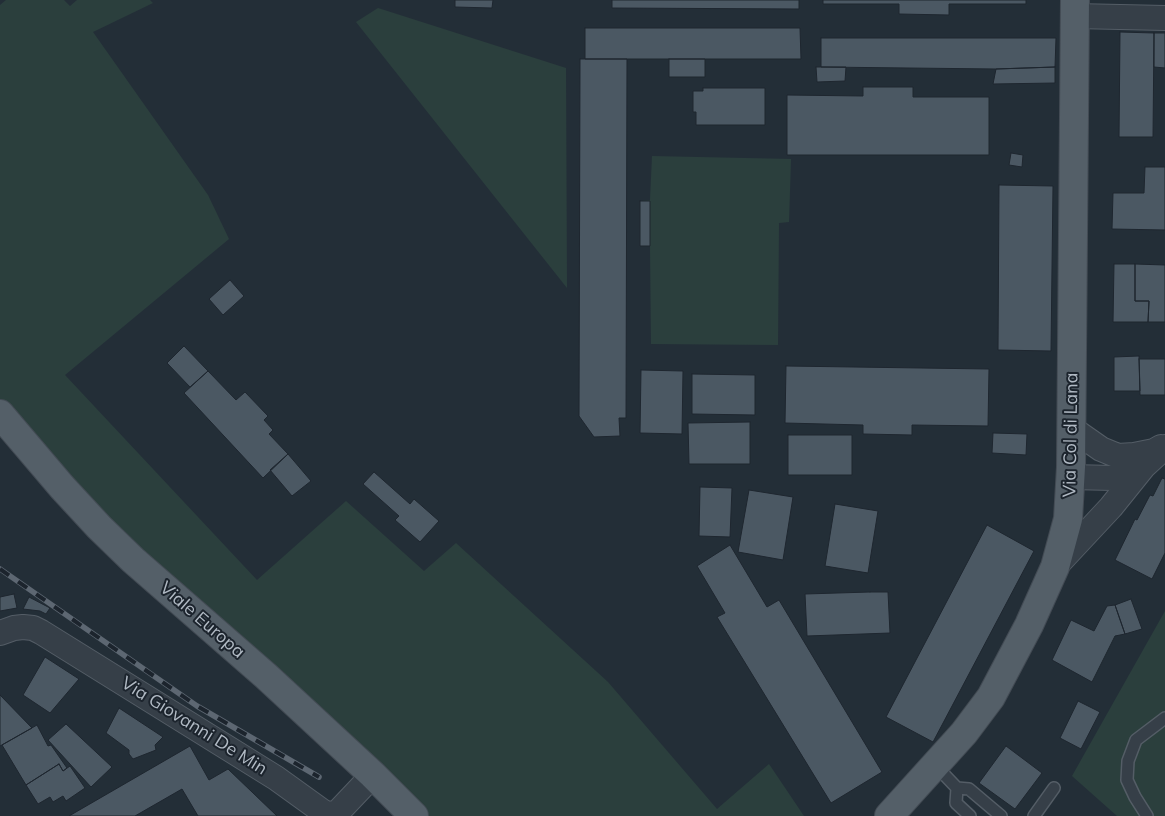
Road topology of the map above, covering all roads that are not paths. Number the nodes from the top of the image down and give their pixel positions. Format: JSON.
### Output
{"nodes":[{"id":1,"x":1075,"y":8,"type":"edge"},
{"id":2,"x":1165,"y":18,"type":"edge"},
{"id":3,"x":0,"y":414,"type":"edge"},
{"id":4,"x":1071,"y":428,"type":"junction"},
{"id":5,"x":1165,"y":446,"type":"edge"},
{"id":6,"x":1139,"y":460,"type":"junction"},
{"id":7,"x":1071,"y":472,"type":"junction"},
{"id":8,"x":1055,"y":567,"type":"junction"},
{"id":9,"x":0,"y":633,"type":"edge"},
{"id":10,"x":1165,"y":718,"type":"edge"},
{"id":11,"x":936,"y":766,"type":"junction"},
{"id":12,"x":373,"y":775,"type":"junction"},
{"id":13,"x":957,"y":788,"type":"junction"},
{"id":14,"x":1054,"y":788,"type":"dead end"},
{"id":15,"x":338,"y":815,"type":"edge"},
{"id":16,"x":414,"y":816,"type":"edge"},
{"id":17,"x":889,"y":816,"type":"edge"},
{"id":18,"x":970,"y":816,"type":"edge"},
{"id":19,"x":1001,"y":816,"type":"edge"},
{"id":20,"x":1034,"y":816,"type":"edge"},
{"id":21,"x":1146,"y":816,"type":"edge"}],
"edges":[{"from":1,"to":2,"type":"street"},
{"from":1,"to":4,"type":"main road","name":"Via Col di Lana"},
{"from":3,"to":12,"type":"main road","name":"Viale Europa"},
{"from":4,"to":6,"type":"street"},
{"from":4,"to":7,"type":"main road","name":"Via Col di Lana"},
{"from":5,"to":6,"type":"street"},
{"from":6,"to":7,"type":"street"},
{"from":6,"to":8,"type":"street"},
{"from":7,"to":8,"type":"main road","name":"Via Col di Lana"},
{"from":8,"to":11,"type":"main road","name":"Via Col di Lana"},
{"from":9,"to":15,"type":"street","name":"Via Giovanni De Min"},
{"from":10,"to":21,"type":"lane"},
{"from":11,"to":13,"type":"lane"},
{"from":11,"to":17,"type":"main road","name":"Via Col di Lana"},
{"from":12,"to":15,"type":"street","name":"Via Giovanni De Min"},
{"from":12,"to":16,"type":"main road","name":"Viale Europa"},
{"from":13,"to":18,"type":"lane"},
{"from":13,"to":19,"type":"lane"},
{"from":14,"to":20,"type":"lane"}]}
